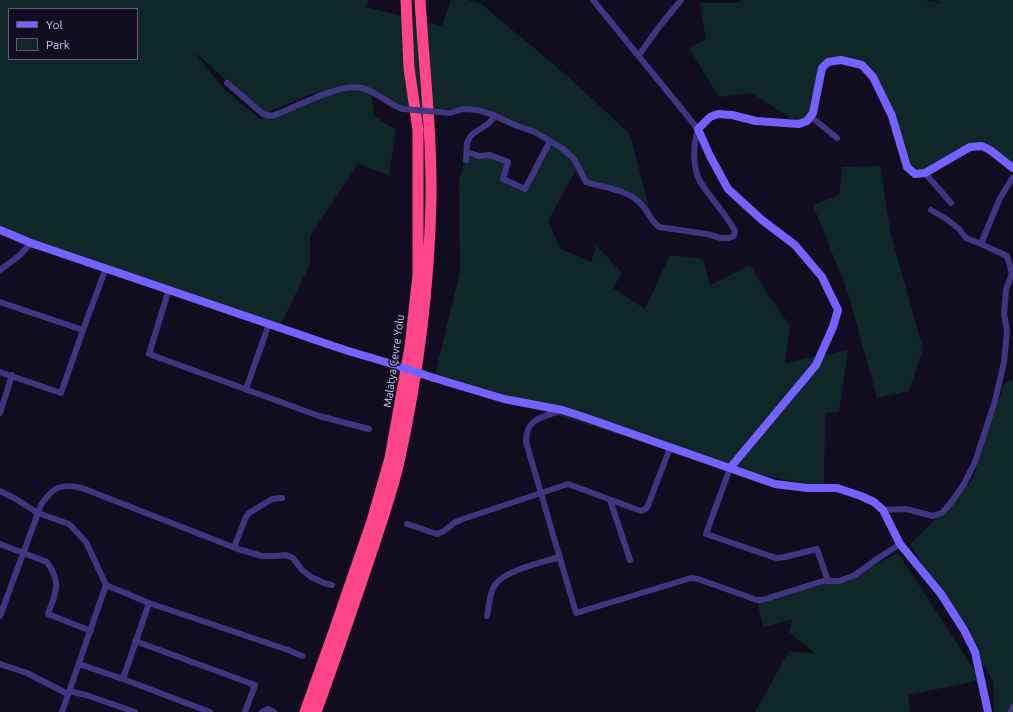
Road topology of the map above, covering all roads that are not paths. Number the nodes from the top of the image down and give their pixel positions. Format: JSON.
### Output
{"nodes":[{"id":1,"x":406,"y":0,"type":"edge"},
{"id":2,"x":420,"y":0,"type":"edge"},
{"id":3,"x":593,"y":0,"type":"edge"},
{"id":4,"x":681,"y":0,"type":"edge"},
{"id":5,"x":639,"y":55,"type":"junction"},
{"id":6,"x":227,"y":83,"type":"dead end"},
{"id":7,"x":495,"y":116,"type":"junction"},
{"id":8,"x":810,"y":116,"type":"junction"},
{"id":9,"x":698,"y":129,"type":"junction"},
{"id":10,"x":837,"y":138,"type":"dead end"},
{"id":11,"x":550,"y":141,"type":"junction"},
{"id":12,"x":467,"y":152,"type":"junction"},
{"id":13,"x":466,"y":160,"type":"dead end"},
{"id":14,"x":1013,"y":168,"type":"edge"},
{"id":15,"x":925,"y":173,"type":"junction"},
{"id":16,"x":1013,"y":176,"type":"edge"},
{"id":17,"x":951,"y":203,"type":"dead end"},
{"id":18,"x":931,"y":210,"type":"dead end"},
{"id":19,"x":0,"y":230,"type":"edge"},
{"id":20,"x":31,"y":243,"type":"junction"},
{"id":21,"x":981,"y":244,"type":"junction"},
{"id":22,"x":106,"y":268,"type":"junction"},
{"id":23,"x":0,"y":270,"type":"edge"},
{"id":24,"x":168,"y":289,"type":"junction"},
{"id":25,"x":0,"y":302,"type":"edge"},
{"id":26,"x":269,"y":324,"type":"junction"},
{"id":27,"x":83,"y":330,"type":"junction"},
{"id":28,"x":1010,"y":332,"type":"edge"},
{"id":29,"x":0,"y":372,"type":"edge"},
{"id":30,"x":12,"y":375,"type":"junction"},
{"id":31,"x":246,"y":389,"type":"junction"},
{"id":32,"x":562,"y":410,"type":"junction"},
{"id":33,"x":0,"y":413,"type":"edge"},
{"id":34,"x":369,"y":429,"type":"dead end"},
{"id":35,"x":670,"y":448,"type":"junction"},
{"id":36,"x":730,"y":468,"type":"junction"},
{"id":37,"x":0,"y":492,"type":"edge"},
{"id":38,"x":540,"y":492,"type":"junction"},
{"id":39,"x":282,"y":498,"type":"dead end"},
{"id":40,"x":610,"y":500,"type":"junction"},
{"id":41,"x":883,"y":510,"type":"junction"},
{"id":42,"x":38,"y":513,"type":"junction"},
{"id":43,"x":406,"y":524,"type":"dead end"},
{"id":44,"x":0,"y":544,"type":"edge"},
{"id":45,"x":900,"y":544,"type":"junction"},
{"id":46,"x":234,"y":547,"type":"junction"},
{"id":47,"x":23,"y":554,"type":"junction"},
{"id":48,"x":560,"y":557,"type":"junction"},
{"id":49,"x":630,"y":560,"type":"dead end"},
{"id":50,"x":828,"y":581,"type":"junction"},
{"id":51,"x":106,"y":585,"type":"junction"},
{"id":52,"x":332,"y":585,"type":"dead end"},
{"id":53,"x":149,"y":603,"type":"junction"},
{"id":54,"x":0,"y":616,"type":"edge"},
{"id":55,"x":487,"y":616,"type":"dead end"},
{"id":56,"x":91,"y":631,"type":"junction"},
{"id":57,"x":135,"y":641,"type":"junction"},
{"id":58,"x":302,"y":656,"type":"dead end"},
{"id":59,"x":0,"y":664,"type":"edge"},
{"id":60,"x":79,"y":664,"type":"junction"},
{"id":61,"x":123,"y":679,"type":"junction"},
{"id":62,"x":69,"y":693,"type":"junction"},
{"id":63,"x":1013,"y":708,"type":"edge"},
{"id":64,"x":62,"y":712,"type":"edge"},
{"id":65,"x":135,"y":712,"type":"edge"},
{"id":66,"x":210,"y":712,"type":"edge"},
{"id":67,"x":245,"y":712,"type":"edge"},
{"id":68,"x":262,"y":712,"type":"edge"},
{"id":69,"x":274,"y":712,"type":"edge"},
{"id":70,"x":305,"y":712,"type":"edge"},
{"id":71,"x":316,"y":712,"type":"edge"},
{"id":72,"x":988,"y":712,"type":"edge"},
{"id":73,"x":1011,"y":712,"type":"edge"}],
"edges":[{"from":1,"to":70,"type":"highway","name":"Malatya Çevre Yolu"},
{"from":2,"to":71,"type":"highway","name":"Malatya Çevre Yolu"},
{"from":3,"to":5,"type":"street"},
{"from":4,"to":5,"type":"street"},
{"from":5,"to":9,"type":"street"},
{"from":6,"to":7,"type":"street","bridge":true},
{"from":7,"to":11,"type":"street"},
{"from":7,"to":12,"type":"street"},
{"from":8,"to":9,"type":"street"},
{"from":8,"to":10,"type":"street"},
{"from":8,"to":15,"type":"street"},
{"from":9,"to":11,"type":"street"},
{"from":9,"to":36,"type":"street"},
{"from":11,"to":12,"type":"street"},
{"from":12,"to":13,"type":"street"},
{"from":14,"to":15,"type":"street"},
{"from":15,"to":17,"type":"street"},
{"from":16,"to":21,"type":"street"},
{"from":18,"to":21,"type":"street"},
{"from":19,"to":20,"type":"street"},
{"from":20,"to":22,"type":"street"},
{"from":20,"to":23,"type":"street"},
{"from":21,"to":28,"type":"street"},
{"from":22,"to":24,"type":"street"},
{"from":22,"to":27,"type":"street"},
{"from":24,"to":26,"type":"street"},
{"from":24,"to":31,"type":"street"},
{"from":25,"to":27,"type":"street"},
{"from":26,"to":31,"type":"street"},
{"from":26,"to":32,"type":"street","bridge":true},
{"from":27,"to":30,"type":"street"},
{"from":28,"to":41,"type":"street"},
{"from":29,"to":30,"type":"street"},
{"from":30,"to":33,"type":"street"},
{"from":31,"to":34,"type":"street"},
{"from":32,"to":35,"type":"street"},
{"from":32,"to":38,"type":"street"},
{"from":35,"to":36,"type":"street"},
{"from":35,"to":40,"type":"street"},
{"from":36,"to":41,"type":"street"},
{"from":36,"to":50,"type":"street"},
{"from":37,"to":42,"type":"street"},
{"from":38,"to":40,"type":"street"},
{"from":38,"to":43,"type":"street"},
{"from":38,"to":48,"type":"street"},
{"from":39,"to":46,"type":"street"},
{"from":40,"to":49,"type":"street"},
{"from":41,"to":45,"type":"street"},
{"from":42,"to":46,"type":"street"},
{"from":42,"to":47,"type":"street"},
{"from":42,"to":51,"type":"street"},
{"from":44,"to":47,"type":"street"},
{"from":45,"to":50,"type":"street"},
{"from":45,"to":72,"type":"street"},
{"from":46,"to":52,"type":"street"},
{"from":47,"to":54,"type":"street"},
{"from":47,"to":56,"type":"street"},
{"from":48,"to":50,"type":"street"},
{"from":48,"to":55,"type":"street"},
{"from":51,"to":53,"type":"street"},
{"from":51,"to":56,"type":"street"},
{"from":53,"to":57,"type":"street"},
{"from":53,"to":58,"type":"street"},
{"from":56,"to":60,"type":"street"},
{"from":57,"to":61,"type":"street"},
{"from":57,"to":67,"type":"street"},
{"from":59,"to":62,"type":"street"},
{"from":60,"to":61,"type":"street"},
{"from":60,"to":62,"type":"street"},
{"from":61,"to":66,"type":"street"},
{"from":62,"to":64,"type":"street"},
{"from":62,"to":65,"type":"street"},
{"from":63,"to":73,"type":"street"},
{"from":68,"to":69,"type":"street"}]}
